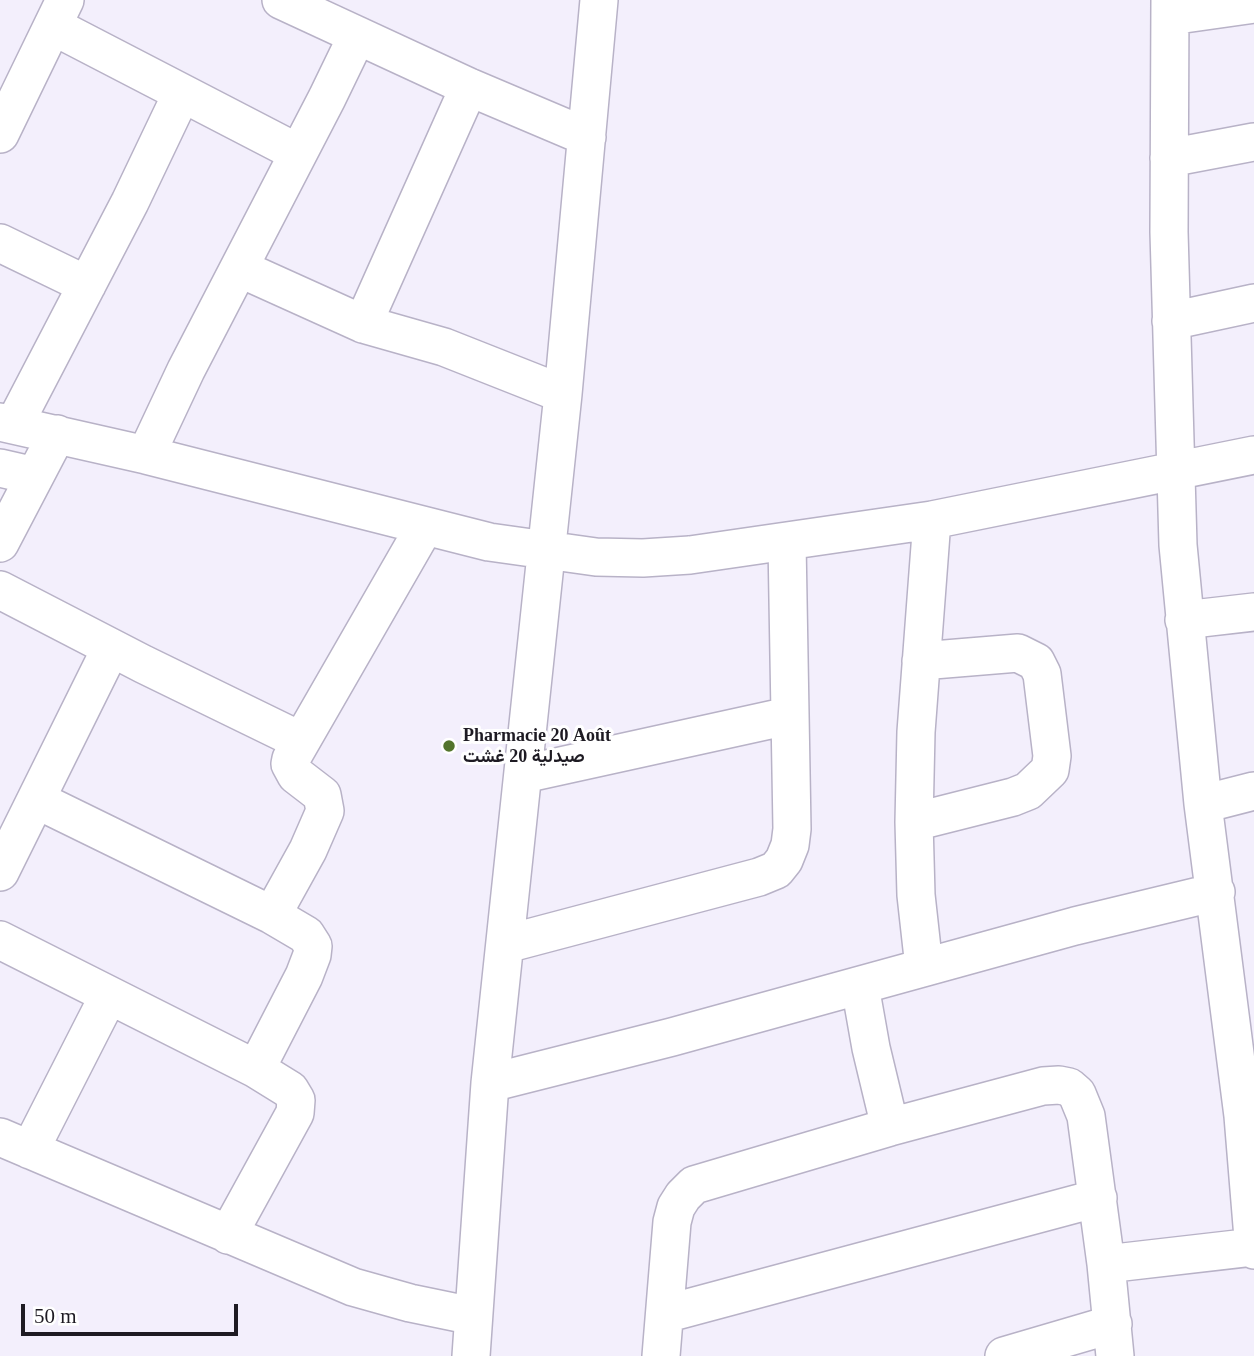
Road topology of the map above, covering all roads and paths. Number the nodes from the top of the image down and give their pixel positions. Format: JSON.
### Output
{"nodes":[{"id":1,"x":281,"y":0,"type":"edge"},
{"id":2,"x":599,"y":0,"type":"edge"},
{"id":3,"x":1254,"y":5,"type":"edge"},
{"id":4,"x":1170,"y":8,"type":"edge"},
{"id":5,"x":59,"y":13,"type":"edge"},
{"id":6,"x":357,"y":36,"type":"junction"},
{"id":7,"x":469,"y":87,"type":"junction"},
{"id":8,"x":10,"y":89,"type":"edge"},
{"id":9,"x":183,"y":93,"type":"junction"},
{"id":10,"x":0,"y":134,"type":"edge"},
{"id":11,"x":587,"y":137,"type":"junction"},
{"id":12,"x":1254,"y":142,"type":"edge"},
{"id":13,"x":299,"y":153,"type":"junction"},
{"id":14,"x":1169,"y":158,"type":"junction"},
{"id":15,"x":0,"y":243,"type":"edge"},
{"id":16,"x":239,"y":268,"type":"junction"},
{"id":17,"x":87,"y":285,"type":"junction"},
{"id":18,"x":1254,"y":303,"type":"edge"},
{"id":19,"x":1171,"y":321,"type":"junction"},
{"id":20,"x":363,"y":324,"type":"junction"},
{"id":21,"x":563,"y":394,"type":"junction"},
{"id":22,"x":7,"y":423,"type":"edge"},
{"id":23,"x":57,"y":434,"type":"junction"},
{"id":24,"x":146,"y":455,"type":"junction"},
{"id":25,"x":1254,"y":455,"type":"edge"},
{"id":26,"x":1176,"y":469,"type":"junction"},
{"id":27,"x":17,"y":472,"type":"edge"},
{"id":28,"x":932,"y":520,"type":"junction"},
{"id":29,"x":425,"y":526,"type":"junction"},
{"id":30,"x":788,"y":542,"type":"junction"},
{"id":31,"x":0,"y":543,"type":"edge"},
{"id":32,"x":545,"y":552,"type":"junction"},
{"id":33,"x":0,"y":590,"type":"edge"},
{"id":34,"x":1254,"y":612,"type":"edge"},
{"id":35,"x":1184,"y":620,"type":"junction"},
{"id":36,"x":111,"y":648,"type":"junction"},
{"id":37,"x":921,"y":661,"type":"junction"},
{"id":38,"x":788,"y":716,"type":"junction"},
{"id":39,"x":301,"y":741,"type":"junction"},
{"id":40,"x":524,"y":774,"type":"junction"},
{"id":41,"x":1254,"y":791,"type":"edge"},
{"id":42,"x":37,"y":800,"type":"junction"},
{"id":43,"x":1203,"y":804,"type":"junction"},
{"id":44,"x":914,"y":822,"type":"junction"},
{"id":45,"x":0,"y":872,"type":"edge"},
{"id":46,"x":1216,"y":892,"type":"junction"},
{"id":47,"x":272,"y":915,"type":"junction"},
{"id":48,"x":0,"y":940,"type":"edge"},
{"id":49,"x":506,"y":944,"type":"junction"},
{"id":50,"x":924,"y":967,"type":"junction"},
{"id":51,"x":1240,"y":969,"type":"edge"},
{"id":52,"x":860,"y":986,"type":"junction"},
{"id":53,"x":109,"y":995,"type":"junction"},
{"id":54,"x":256,"y":1069,"type":"junction"},
{"id":55,"x":490,"y":1083,"type":"junction"},
{"id":56,"x":890,"y":1126,"type":"junction"},
{"id":57,"x":15,"y":1144,"type":"edge"},
{"id":58,"x":1098,"y":1198,"type":"junction"},
{"id":59,"x":228,"y":1235,"type":"junction"},
{"id":60,"x":1254,"y":1249,"type":"edge"},
{"id":61,"x":1106,"y":1265,"type":"junction"},
{"id":62,"x":665,"y":1314,"type":"junction"},
{"id":63,"x":473,"y":1316,"type":"junction"},
{"id":64,"x":1114,"y":1340,"type":"edge"},
{"id":65,"x":471,"y":1356,"type":"edge"},
{"id":66,"x":661,"y":1356,"type":"edge"},
{"id":67,"x":1003,"y":1356,"type":"edge"}],
"edges":[{"from":1,"to":6,"type":"street"},
{"from":2,"to":11,"type":"street"},
{"from":3,"to":4,"type":"street"},
{"from":4,"to":14,"type":"street"},
{"from":5,"to":8,"type":"street"},
{"from":5,"to":9,"type":"street"},
{"from":6,"to":7,"type":"street"},
{"from":6,"to":13,"type":"street"},
{"from":7,"to":11,"type":"street"},
{"from":7,"to":20,"type":"street"},
{"from":8,"to":10,"type":"street"},
{"from":9,"to":13,"type":"street"},
{"from":9,"to":17,"type":"street"},
{"from":11,"to":21,"type":"street"},
{"from":12,"to":14,"type":"street"},
{"from":13,"to":16,"type":"street"},
{"from":14,"to":19,"type":"street"},
{"from":15,"to":17,"type":"street"},
{"from":16,"to":20,"type":"street"},
{"from":16,"to":24,"type":"street"},
{"from":17,"to":22,"type":"street"},
{"from":18,"to":19,"type":"street"},
{"from":19,"to":26,"type":"street"},
{"from":20,"to":21,"type":"street"},
{"from":21,"to":32,"type":"street"},
{"from":22,"to":23,"type":"street"},
{"from":23,"to":24,"type":"street"},
{"from":23,"to":27,"type":"street"},
{"from":24,"to":29,"type":"street"},
{"from":25,"to":26,"type":"street"},
{"from":26,"to":28,"type":"street"},
{"from":26,"to":35,"type":"street"},
{"from":27,"to":31,"type":"street"},
{"from":28,"to":30,"type":"street"},
{"from":28,"to":37,"type":"street"},
{"from":29,"to":32,"type":"street"},
{"from":29,"to":39,"type":"street"},
{"from":30,"to":32,"type":"street"},
{"from":30,"to":38,"type":"street"},
{"from":32,"to":40,"type":"street"},
{"from":33,"to":36,"type":"street"},
{"from":34,"to":35,"type":"street"},
{"from":35,"to":43,"type":"street"},
{"from":36,"to":39,"type":"street"},
{"from":36,"to":42,"type":"street"},
{"from":37,"to":44,"type":"street"},
{"from":37,"to":44,"type":"street"},
{"from":38,"to":40,"type":"street"},
{"from":38,"to":49,"type":"street"},
{"from":39,"to":47,"type":"street"},
{"from":40,"to":49,"type":"street"},
{"from":41,"to":43,"type":"street"},
{"from":42,"to":45,"type":"street"},
{"from":42,"to":47,"type":"street"},
{"from":43,"to":46,"type":"street"},
{"from":44,"to":50,"type":"street"},
{"from":46,"to":50,"type":"street"},
{"from":46,"to":51,"type":"street"},
{"from":47,"to":54,"type":"street"},
{"from":48,"to":53,"type":"street"},
{"from":49,"to":55,"type":"street"},
{"from":50,"to":52,"type":"street"},
{"from":51,"to":60,"type":"street"},
{"from":52,"to":55,"type":"street"},
{"from":52,"to":56,"type":"street"},
{"from":53,"to":54,"type":"street"},
{"from":53,"to":57,"type":"street"},
{"from":54,"to":59,"type":"street"},
{"from":55,"to":63,"type":"street"},
{"from":56,"to":58,"type":"street"},
{"from":56,"to":62,"type":"street"},
{"from":57,"to":59,"type":"street"},
{"from":58,"to":61,"type":"street"},
{"from":58,"to":62,"type":"street"},
{"from":59,"to":63,"type":"street"},
{"from":60,"to":61,"type":"street"},
{"from":61,"to":64,"type":"street"},
{"from":62,"to":66,"type":"street"},
{"from":63,"to":65,"type":"street"},
{"from":64,"to":67,"type":"street"}]}
